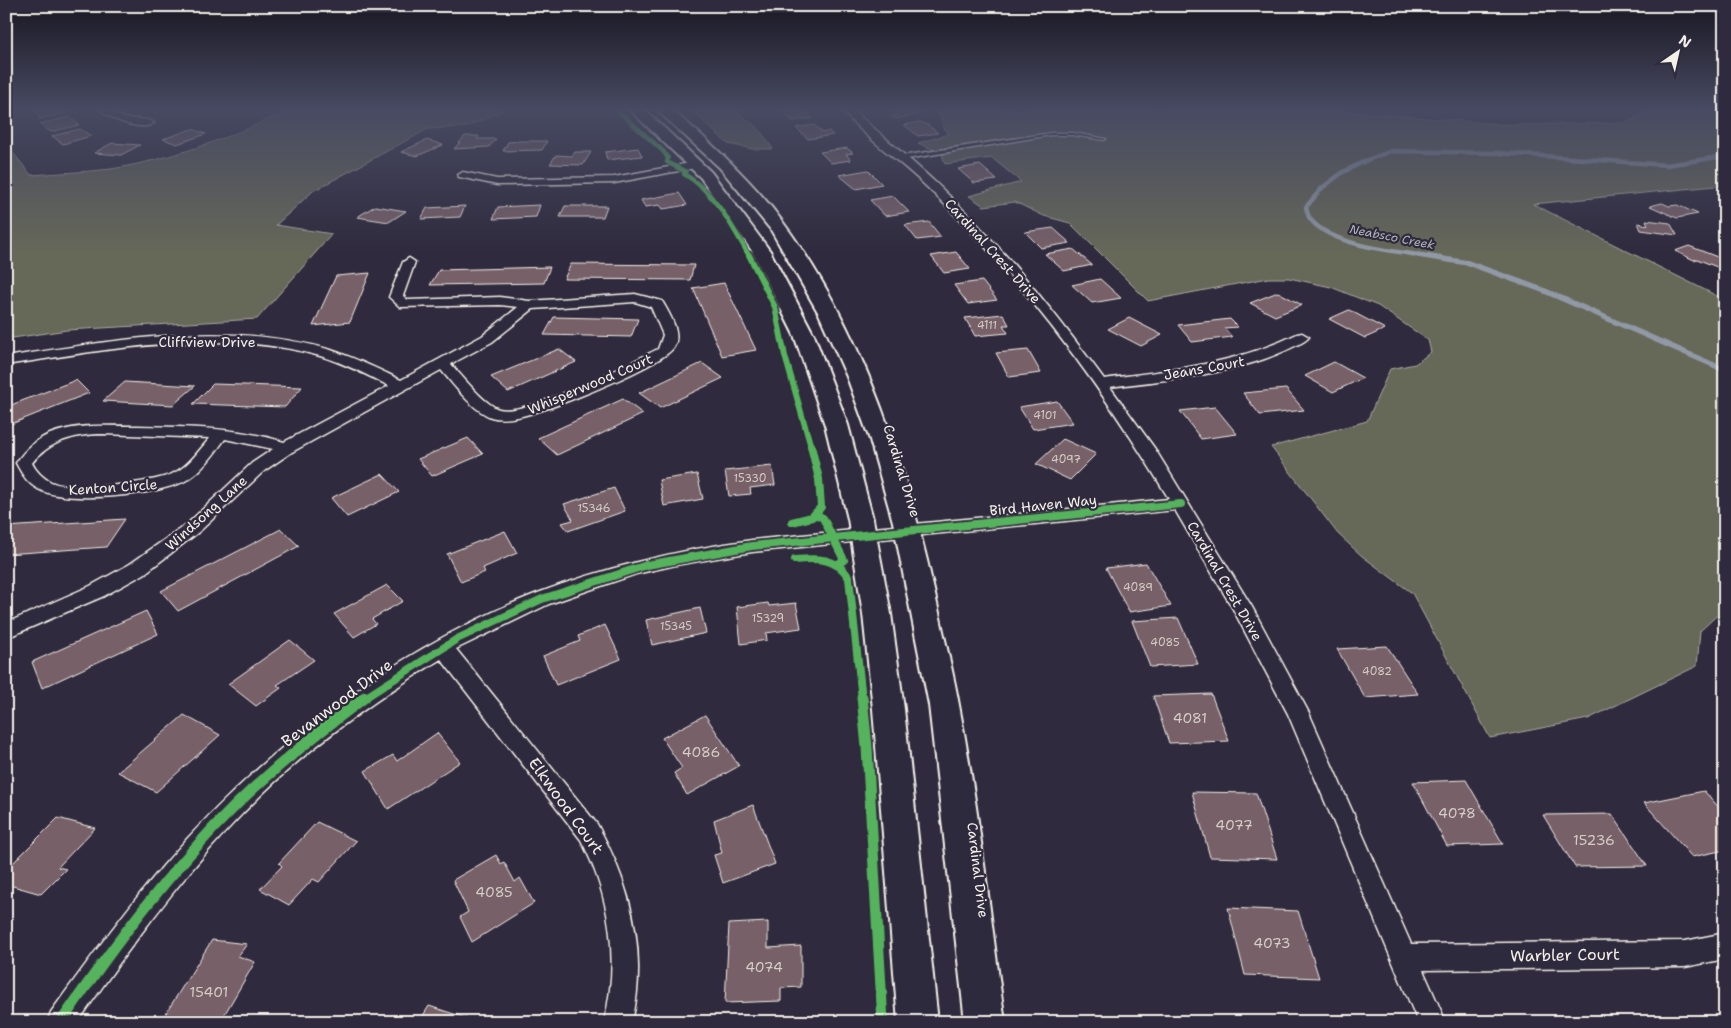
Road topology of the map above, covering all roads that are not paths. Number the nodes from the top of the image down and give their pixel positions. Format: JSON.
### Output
{"nodes":[{"id":1,"x":688,"y":158,"type":"edge"},
{"id":2,"x":718,"y":158,"type":"edge"},
{"id":3,"x":901,"y":158,"type":"edge"},
{"id":4,"x":696,"y":165,"type":"junction"},
{"id":5,"x":464,"y":175,"type":"dead end"},
{"id":6,"x":409,"y":262,"type":"dead end"},
{"id":7,"x":529,"y":305,"type":"junction"},
{"id":8,"x":1302,"y":337,"type":"dead end"},
{"id":9,"x":6,"y":361,"type":"edge"},
{"id":10,"x":442,"y":363,"type":"junction"},
{"id":11,"x":1102,"y":384,"type":"junction"},
{"id":12,"x":401,"y":386,"type":"junction"},
{"id":13,"x":222,"y":433,"type":"junction"},
{"id":14,"x":286,"y":448,"type":"junction"},
{"id":15,"x":1181,"y":504,"type":"junction"},
{"id":16,"x":908,"y":531,"type":"junction"},
{"id":17,"x":862,"y":536,"type":"junction"},
{"id":18,"x":6,"y":631,"type":"edge"},
{"id":19,"x":443,"y":647,"type":"junction"},
{"id":20,"x":1725,"y":946,"type":"edge"},
{"id":21,"x":1404,"y":958,"type":"junction"},
{"id":22,"x":60,"y":1022,"type":"edge"},
{"id":23,"x":618,"y":1022,"type":"edge"},
{"id":24,"x":918,"y":1022,"type":"edge"},
{"id":25,"x":985,"y":1022,"type":"edge"},
{"id":26,"x":1432,"y":1022,"type":"edge"}],
"edges":[{"from":1,"to":4,"type":"main road"},
{"from":2,"to":16,"type":"main road","name":"Cardinal Drive"},
{"from":3,"to":11,"type":"street","name":"Cardinal Crest Drive"},
{"from":4,"to":5,"type":"street"},
{"from":4,"to":17,"type":"main road"},
{"from":6,"to":7,"type":"street","name":"Whisperwood Court"},
{"from":7,"to":10,"type":"street"},
{"from":7,"to":10,"type":"street","name":"Whisperwood Court"},
{"from":8,"to":11,"type":"street","name":"Jeans Court"},
{"from":9,"to":12,"type":"street","name":"Cliffview Drive"},
{"from":10,"to":12,"type":"street"},
{"from":11,"to":15,"type":"street","name":"Cardinal Crest Drive"},
{"from":12,"to":14,"type":"street","name":"Windsong Lane"},
{"from":13,"to":13,"type":"street","name":"Kenton Circle"},
{"from":13,"to":14,"type":"street","name":"Kenton Circle"},
{"from":14,"to":18,"type":"street","name":"Windsong Lane"},
{"from":15,"to":16,"type":"street","name":"Bird Haven Way"},
{"from":15,"to":21,"type":"street","name":"Cardinal Crest Drive"},
{"from":16,"to":17,"type":"street","name":"Bevanwood Drive"},
{"from":16,"to":25,"type":"main road","name":"Cardinal Drive"},
{"from":17,"to":19,"type":"street","name":"Bevanwood Drive"},
{"from":17,"to":24,"type":"main road"},
{"from":19,"to":22,"type":"street","name":"Bevanwood Drive"},
{"from":19,"to":23,"type":"street","name":"Elkwood Court"},
{"from":20,"to":21,"type":"street","name":"Warbler Court"},
{"from":21,"to":26,"type":"street","name":"Cardinal Crest Drive"}]}
